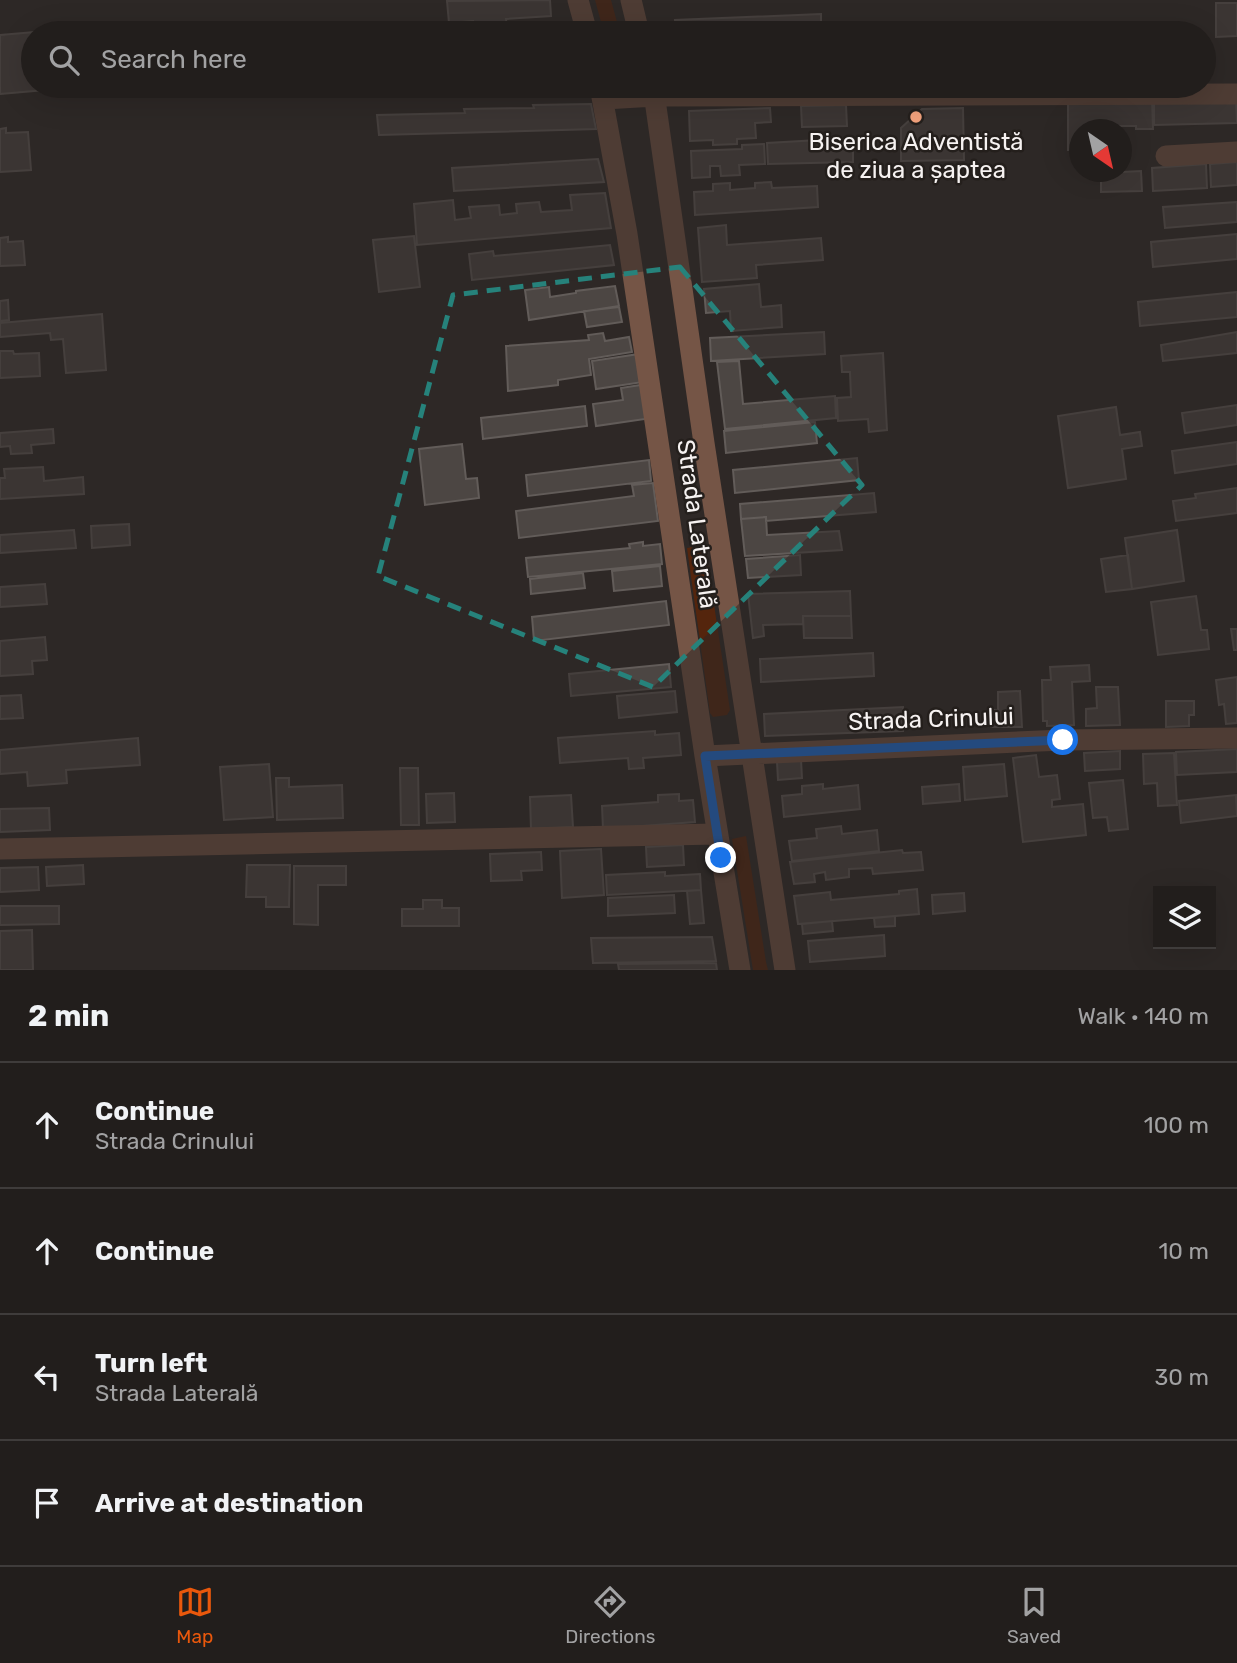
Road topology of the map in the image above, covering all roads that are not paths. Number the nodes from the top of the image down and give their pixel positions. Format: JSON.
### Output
{"nodes":[{"id":1,"x":578,"y":0,"type":"edge"},
{"id":2,"x":631,"y":0,"type":"edge"},
{"id":3,"x":584,"y":21,"type":"edge"},
{"id":4,"x":636,"y":21,"type":"edge"},
{"id":5,"x":1216,"y":94,"type":"edge"},
{"id":6,"x":1237,"y":94,"type":"edge"},
{"id":7,"x":603,"y":98,"type":"edge"},
{"id":8,"x":655,"y":98,"type":"edge"},
{"id":9,"x":1237,"y":152,"type":"edge"},
{"id":10,"x":1166,"y":156,"type":"dead end"},
{"id":11,"x":1237,"y":738,"type":"edge"},
{"id":12,"x":753,"y":752,"type":"junction"},
{"id":13,"x":705,"y":756,"type":"junction"},
{"id":14,"x":717,"y":834,"type":"junction"},
{"id":15,"x":0,"y":849,"type":"edge"},
{"id":16,"x":740,"y":970,"type":"edge"},
{"id":17,"x":785,"y":970,"type":"edge"}],
"edges":[{"from":1,"to":3,"type":"street"},
{"from":2,"to":4,"type":"street"},
{"from":5,"to":6,"type":"street"},
{"from":7,"to":13,"type":"street","name":"Strada Laterală"},
{"from":8,"to":12,"type":"street","name":"Strada Laterală"},
{"from":9,"to":10,"type":"street"},
{"from":11,"to":12,"type":"street","name":"Strada Crinului"},
{"from":12,"to":13,"type":"street","name":"Strada Crinului"},
{"from":12,"to":17,"type":"street","name":"Strada Laterală"},
{"from":13,"to":14,"type":"street","name":"Strada Laterală"},
{"from":14,"to":15,"type":"street"},
{"from":14,"to":16,"type":"street","name":"Strada Laterală"}]}
